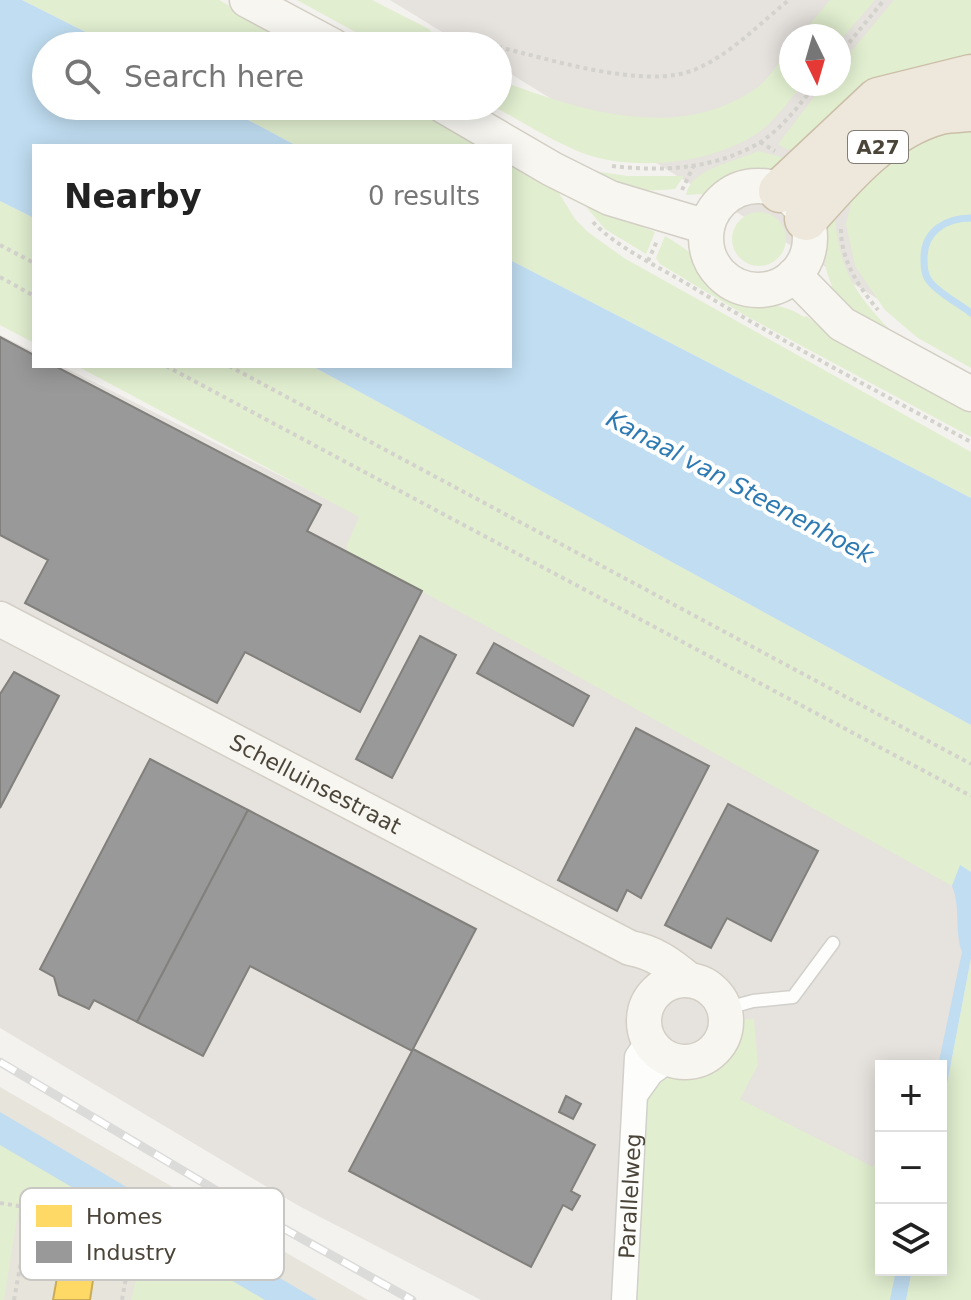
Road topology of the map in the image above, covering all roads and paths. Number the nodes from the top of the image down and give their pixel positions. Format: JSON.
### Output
{"nodes":[{"id":1,"x":247,"y":0,"type":"edge"},
{"id":2,"x":789,"y":0,"type":"edge"},
{"id":3,"x":884,"y":0,"type":"edge"},
{"id":4,"x":307,"y":32,"type":"edge"},
{"id":5,"x":851,"y":40,"type":"edge"},
{"id":6,"x":512,"y":51,"type":"edge"},
{"id":7,"x":971,"y":76,"type":"edge"},
{"id":8,"x":806,"y":96,"type":"edge"},
{"id":9,"x":971,"y":110,"type":"edge"},
{"id":10,"x":468,"y":120,"type":"edge"},
{"id":11,"x":760,"y":142,"type":"junction"},
{"id":12,"x":509,"y":144,"type":"edge"},
{"id":13,"x":512,"y":146,"type":"edge"},
{"id":14,"x":693,"y":167,"type":"dead end"},
{"id":15,"x":822,"y":174,"type":"junction"},
{"id":16,"x":793,"y":205,"type":"junction"},
{"id":17,"x":707,"y":227,"type":"junction"},
{"id":18,"x":0,"y":245,"type":"edge"},
{"id":19,"x":648,"y":261,"type":"dead end"},
{"id":20,"x":32,"y":262,"type":"edge"},
{"id":21,"x":794,"y":275,"type":"junction"},
{"id":22,"x":0,"y":277,"type":"edge"},
{"id":23,"x":32,"y":295,"type":"edge"},
{"id":24,"x":880,"y":312,"type":"dead end"},
{"id":25,"x":170,"y":368,"type":"edge"},
{"id":26,"x":233,"y":368,"type":"edge"},
{"id":27,"x":971,"y":394,"type":"edge"},
{"id":28,"x":971,"y":442,"type":"edge"},
{"id":29,"x":0,"y":619,"type":"edge"},
{"id":30,"x":971,"y":764,"type":"edge"},
{"id":31,"x":971,"y":796,"type":"edge"},
{"id":32,"x":833,"y":943,"type":"dead end"},
{"id":33,"x":630,"y":948,"type":"junction"},
{"id":34,"x":689,"y":980,"type":"junction"},
{"id":35,"x":651,"y":998,"type":"junction"},
{"id":36,"x":724,"y":1009,"type":"junction"},
{"id":37,"x":659,"y":1049,"type":"junction"},
{"id":38,"x":0,"y":1203,"type":"edge"},
{"id":39,"x":20,"y":1206,"type":"edge"},
{"id":40,"x":20,"y":1267,"type":"edge"},
{"id":41,"x":126,"y":1280,"type":"edge"},
{"id":42,"x":14,"y":1300,"type":"edge"},
{"id":43,"x":122,"y":1300,"type":"edge"},
{"id":44,"x":624,"y":1300,"type":"edge"}],
"edges":[{"from":1,"to":4,"type":"street"},
{"from":2,"to":6,"type":"path"},
{"from":3,"to":5,"type":"path"},
{"from":7,"to":15,"type":"highway","number":"A27"},
{"from":8,"to":11,"type":"path"},
{"from":9,"to":15,"type":"highway","number":"A27"},
{"from":10,"to":12,"type":"street"},
{"from":11,"to":14,"type":"path"},
{"from":11,"to":15,"type":"path"},
{"from":13,"to":17,"type":"street"},
{"from":15,"to":16,"type":"highway","number":"A27"},
{"from":15,"to":24,"type":"path"},
{"from":16,"to":17,"type":"street"},
{"from":16,"to":21,"type":"street"},
{"from":17,"to":21,"type":"street"},
{"from":18,"to":20,"type":"path"},
{"from":19,"to":28,"type":"path"},
{"from":21,"to":27,"type":"street"},
{"from":22,"to":23,"type":"path"},
{"from":25,"to":31,"type":"path"},
{"from":26,"to":30,"type":"path"},
{"from":29,"to":33,"type":"street","name":"Schelluinsestraat"},
{"from":32,"to":36,"type":"lane"},
{"from":33,"to":34,"type":"street","name":"Schelluinsestraat"},
{"from":33,"to":35,"type":"street"},
{"from":34,"to":35,"type":"street"},
{"from":34,"to":36,"type":"street"},
{"from":35,"to":37,"type":"street"},
{"from":36,"to":37,"type":"street"},
{"from":37,"to":44,"type":"street","name":"Parallelweg"},
{"from":38,"to":39,"type":"path"},
{"from":40,"to":42,"type":"path"},
{"from":41,"to":43,"type":"path"}]}
